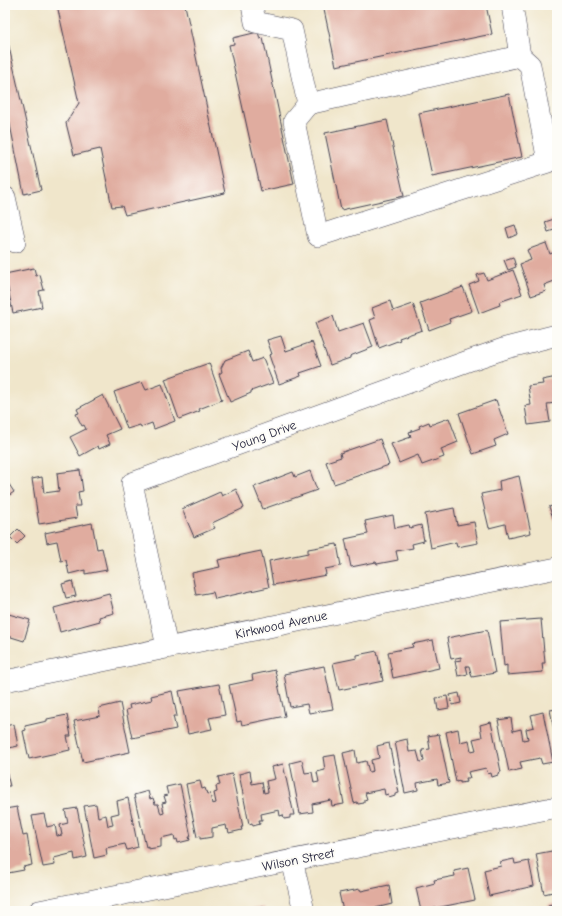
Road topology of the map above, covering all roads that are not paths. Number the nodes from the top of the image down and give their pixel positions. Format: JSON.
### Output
{"nodes":[{"id":1,"x":252,"y":5,"type":"edge"},
{"id":2,"x":512,"y":5,"type":"edge"},
{"id":3,"x":520,"y":56,"type":"junction"},
{"id":4,"x":308,"y":104,"type":"junction"},
{"id":5,"x":5,"y":197,"type":"edge"},
{"id":6,"x":15,"y":242,"type":"dead end"},
{"id":7,"x":557,"y":335,"type":"edge"},
{"id":8,"x":557,"y":568,"type":"edge"},
{"id":9,"x":167,"y":647,"type":"junction"},
{"id":10,"x":5,"y":681,"type":"edge"},
{"id":11,"x":557,"y":807,"type":"edge"},
{"id":12,"x":292,"y":860,"type":"junction"},
{"id":13,"x":39,"y":911,"type":"edge"},
{"id":14,"x":304,"y":911,"type":"edge"}],
"edges":[{"from":1,"to":4,"type":"street"},
{"from":2,"to":3,"type":"street"},
{"from":3,"to":4,"type":"street"},
{"from":3,"to":4,"type":"street"},
{"from":5,"to":6,"type":"street"},
{"from":7,"to":9,"type":"street","name":"Young Drive"},
{"from":8,"to":9,"type":"street","name":"Kirkwood Avenue"},
{"from":9,"to":10,"type":"street","name":"Kirkwood Avenue"},
{"from":11,"to":12,"type":"street","name":"Wilson Street"},
{"from":12,"to":13,"type":"street","name":"Wilson Street"},
{"from":12,"to":14,"type":"street"}]}
